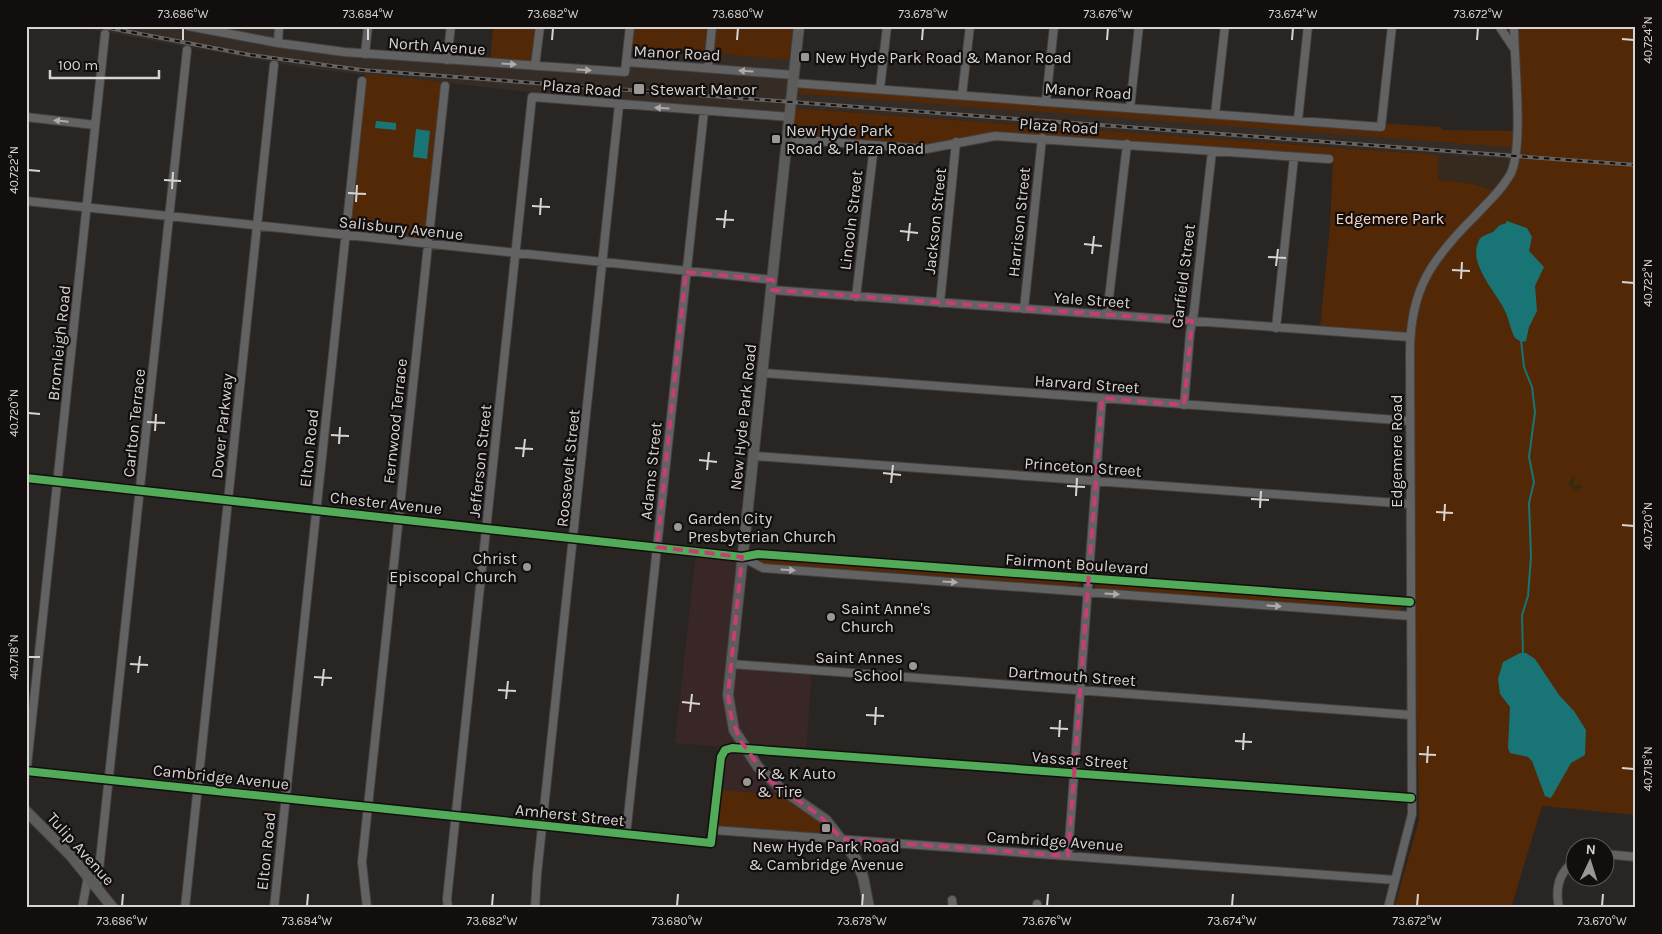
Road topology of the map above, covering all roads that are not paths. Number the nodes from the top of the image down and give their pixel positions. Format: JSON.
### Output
{"nodes":[{"id":1,"x":188,"y":26,"type":"edge"},
{"id":2,"x":280,"y":26,"type":"edge"},
{"id":3,"x":368,"y":26,"type":"edge"},
{"id":4,"x":451,"y":26,"type":"edge"},
{"id":5,"x":540,"y":26,"type":"edge"},
{"id":6,"x":630,"y":26,"type":"edge"},
{"id":7,"x":712,"y":26,"type":"edge"},
{"id":8,"x":800,"y":26,"type":"edge"},
{"id":9,"x":887,"y":26,"type":"edge"},
{"id":10,"x":970,"y":26,"type":"edge"},
{"id":11,"x":1054,"y":26,"type":"edge"},
{"id":12,"x":1139,"y":26,"type":"edge"},
{"id":13,"x":1224,"y":26,"type":"edge"},
{"id":14,"x":1308,"y":26,"type":"edge"},
{"id":15,"x":1392,"y":26,"type":"edge"},
{"id":16,"x":1499,"y":26,"type":"edge"},
{"id":17,"x":1514,"y":26,"type":"edge"},
{"id":18,"x":105,"y":34,"type":"dead end"},
{"id":19,"x":278,"y":43,"type":"junction"},
{"id":20,"x":1514,"y":48,"type":"junction"},
{"id":21,"x":187,"y":50,"type":"dead end"},
{"id":22,"x":365,"y":54,"type":"junction"},
{"id":23,"x":447,"y":60,"type":"junction"},
{"id":24,"x":626,"y":62,"type":"junction"},
{"id":25,"x":274,"y":66,"type":"dead end"},
{"id":26,"x":536,"y":66,"type":"junction"},
{"id":27,"x":708,"y":68,"type":"junction"},
{"id":28,"x":794,"y":79,"type":"junction"},
{"id":29,"x":362,"y":81,"type":"dead end"},
{"id":30,"x":445,"y":86,"type":"dead end"},
{"id":31,"x":880,"y":89,"type":"junction"},
{"id":32,"x":962,"y":95,"type":"junction"},
{"id":33,"x":1046,"y":101,"type":"junction"},
{"id":34,"x":620,"y":105,"type":"junction"},
{"id":35,"x":531,"y":108,"type":"joint"},
{"id":36,"x":1130,"y":108,"type":"junction"},
{"id":37,"x":704,"y":111,"type":"junction"},
{"id":38,"x":1215,"y":114,"type":"junction"},
{"id":39,"x":26,"y":117,"type":"edge"},
{"id":40,"x":790,"y":117,"type":"junction"},
{"id":41,"x":1298,"y":120,"type":"junction"},
{"id":42,"x":95,"y":125,"type":"junction"},
{"id":43,"x":1042,"y":138,"type":"junction"},
{"id":44,"x":788,"y":139,"type":"junction"},
{"id":45,"x":956,"y":142,"type":"junction"},
{"id":46,"x":1127,"y":144,"type":"junction"},
{"id":47,"x":874,"y":146,"type":"junction"},
{"id":48,"x":1212,"y":151,"type":"junction"},
{"id":49,"x":1294,"y":157,"type":"junction"},
{"id":50,"x":1329,"y":159,"type":"dead end"},
{"id":51,"x":26,"y":201,"type":"edge"},
{"id":52,"x":87,"y":208,"type":"junction"},
{"id":53,"x":170,"y":217,"type":"junction"},
{"id":54,"x":258,"y":226,"type":"junction"},
{"id":55,"x":345,"y":236,"type":"junction"},
{"id":56,"x":428,"y":244,"type":"junction"},
{"id":57,"x":516,"y":254,"type":"junction"},
{"id":58,"x":603,"y":263,"type":"junction"},
{"id":59,"x":686,"y":272,"type":"junction"},
{"id":60,"x":772,"y":285,"type":"junction"},
{"id":61,"x":856,"y":297,"type":"junction"},
{"id":62,"x":940,"y":303,"type":"junction"},
{"id":63,"x":1024,"y":309,"type":"junction"},
{"id":64,"x":1108,"y":315,"type":"junction"},
{"id":65,"x":1192,"y":322,"type":"junction"},
{"id":66,"x":1276,"y":328,"type":"junction"},
{"id":67,"x":1410,"y":337,"type":"junction"},
{"id":68,"x":763,"y":373,"type":"junction"},
{"id":69,"x":1102,"y":398,"type":"junction"},
{"id":70,"x":1184,"y":404,"type":"junction"},
{"id":71,"x":1410,"y":421,"type":"junction"},
{"id":72,"x":754,"y":456,"type":"junction"},
{"id":73,"x":26,"y":478,"type":"edge"},
{"id":74,"x":58,"y":481,"type":"junction"},
{"id":75,"x":1096,"y":481,"type":"junction"},
{"id":76,"x":140,"y":490,"type":"junction"},
{"id":77,"x":228,"y":500,"type":"junction"},
{"id":78,"x":1410,"y":504,"type":"junction"},
{"id":79,"x":316,"y":510,"type":"junction"},
{"id":80,"x":399,"y":519,"type":"junction"},
{"id":81,"x":486,"y":528,"type":"junction"},
{"id":82,"x":574,"y":538,"type":"junction"},
{"id":83,"x":657,"y":547,"type":"junction"},
{"id":84,"x":742,"y":557,"type":"junction"},
{"id":85,"x":1089,"y":578,"type":"junction"},
{"id":86,"x":1088,"y":592,"type":"junction"},
{"id":87,"x":1410,"y":602,"type":"junction"},
{"id":88,"x":1411,"y":616,"type":"junction"},
{"id":89,"x":732,"y":664,"type":"junction"},
{"id":90,"x":1081,"y":690,"type":"junction"},
{"id":91,"x":1411,"y":715,"type":"junction"},
{"id":92,"x":746,"y":749,"type":"junction"},
{"id":93,"x":26,"y":771,"type":"edge"},
{"id":94,"x":1075,"y":773,"type":"junction"},
{"id":95,"x":26,"y":775,"type":"edge"},
{"id":96,"x":110,"y":779,"type":"junction"},
{"id":97,"x":197,"y":789,"type":"junction"},
{"id":98,"x":285,"y":798,"type":"junction"},
{"id":99,"x":1411,"y":798,"type":"junction"},
{"id":100,"x":368,"y":807,"type":"junction"},
{"id":101,"x":26,"y":811,"type":"edge"},
{"id":102,"x":412,"y":812,"type":"joint"},
{"id":103,"x":455,"y":816,"type":"junction"},
{"id":104,"x":543,"y":826,"type":"junction"},
{"id":105,"x":714,"y":830,"type":"junction"},
{"id":106,"x":626,"y":835,"type":"junction"},
{"id":107,"x":842,"y":839,"type":"junction"},
{"id":108,"x":1614,"y":855,"type":"edge"},
{"id":109,"x":1068,"y":856,"type":"junction"},
{"id":110,"x":1636,"y":857,"type":"edge"},
{"id":111,"x":1564,"y":873,"type":"edge"},
{"id":112,"x":88,"y":877,"type":"junction"},
{"id":113,"x":1395,"y":880,"type":"junction"},
{"id":114,"x":97,"y":888,"type":"junction"},
{"id":115,"x":82,"y":908,"type":"edge"},
{"id":116,"x":113,"y":908,"type":"edge"},
{"id":117,"x":185,"y":908,"type":"edge"},
{"id":118,"x":274,"y":908,"type":"edge"},
{"id":119,"x":367,"y":908,"type":"edge"},
{"id":120,"x":448,"y":908,"type":"edge"},
{"id":121,"x":535,"y":908,"type":"edge"},
{"id":122,"x":868,"y":908,"type":"edge"},
{"id":123,"x":1388,"y":908,"type":"edge"},
{"id":124,"x":1559,"y":908,"type":"edge"}],
"edges":[{"from":1,"to":19,"type":"street","name":"North Avenue"},
{"from":2,"to":19,"type":"street"},
{"from":3,"to":22,"type":"street"},
{"from":4,"to":23,"type":"street"},
{"from":5,"to":26,"type":"street"},
{"from":6,"to":24,"type":"street"},
{"from":7,"to":27,"type":"street"},
{"from":8,"to":28,"type":"main road","name":"New Hyde Park Road"},
{"from":9,"to":31,"type":"street"},
{"from":10,"to":32,"type":"street"},
{"from":11,"to":33,"type":"street"},
{"from":12,"to":36,"type":"street"},
{"from":13,"to":38,"type":"street"},
{"from":14,"to":41,"type":"street"},
{"from":15,"to":41,"type":"street","name":"Manor Road"},
{"from":16,"to":20,"type":"street"},
{"from":17,"to":20,"type":"street","name":"Edgemere Road"},
{"from":18,"to":42,"type":"street","name":"Bromleigh Road"},
{"from":19,"to":22,"type":"street","name":"North Avenue"},
{"from":20,"to":67,"type":"street","name":"Edgemere Road"},
{"from":21,"to":53,"type":"street","name":"Carlton Terrace"},
{"from":22,"to":23,"type":"street","name":"North Avenue"},
{"from":23,"to":26,"type":"street","name":"North Avenue","one_way":true},
{"from":26,"to":24,"type":"street","name":"Manor Road","one_way":true},
{"from":24,"to":27,"type":"street","name":"Manor Road"},
{"from":25,"to":54,"type":"street","name":"Dover Parkway"},
{"from":28,"to":27,"type":"street","name":"Manor Road","one_way":true},
{"from":28,"to":31,"type":"street","name":"Manor Road"},
{"from":28,"to":40,"type":"main road","name":"New Hyde Park Road"},
{"from":29,"to":55,"type":"street","name":"Elton Road"},
{"from":30,"to":56,"type":"street","name":"Fernwood Terrace"},
{"from":31,"to":32,"type":"street","name":"Manor Road"},
{"from":32,"to":33,"type":"street","name":"Manor Road"},
{"from":33,"to":36,"type":"street","name":"Manor Road"},
{"from":34,"to":35,"type":"street","name":"Plaza Road"},
{"from":37,"to":34,"type":"street","name":"Plaza Road","one_way":true},
{"from":34,"to":58,"type":"street","name":"Roosevelt Street"},
{"from":35,"to":57,"type":"street","name":"Jefferson Street"},
{"from":36,"to":38,"type":"street","name":"Manor Road"},
{"from":37,"to":40,"type":"street","name":"Plaza Road"},
{"from":37,"to":59,"type":"street","name":"Adams Street"},
{"from":38,"to":41,"type":"street","name":"Manor Road"},
{"from":42,"to":39,"type":"street","one_way":true},
{"from":40,"to":44,"type":"main road","name":"New Hyde Park Road"},
{"from":42,"to":52,"type":"street","name":"Bromleigh Road"},
{"from":43,"to":45,"type":"street","name":"Plaza Road"},
{"from":43,"to":46,"type":"street","name":"Plaza Road"},
{"from":43,"to":63,"type":"street","name":"Harrison Street"},
{"from":44,"to":47,"type":"street","name":"Plaza Road"},
{"from":44,"to":60,"type":"main road","name":"New Hyde Park Road"},
{"from":45,"to":47,"type":"street","name":"Plaza Road"},
{"from":45,"to":62,"type":"street","name":"Jackson Street"},
{"from":46,"to":48,"type":"street","name":"Plaza Road"},
{"from":46,"to":64,"type":"street"},
{"from":47,"to":61,"type":"street","name":"Lincoln Street"},
{"from":48,"to":49,"type":"street","name":"Plaza Road"},
{"from":48,"to":65,"type":"street","name":"Garfield Street"},
{"from":49,"to":50,"type":"street","name":"Plaza Road"},
{"from":49,"to":66,"type":"street"},
{"from":51,"to":52,"type":"street","name":"Salisbury Avenue"},
{"from":52,"to":53,"type":"street","name":"Salisbury Avenue"},
{"from":52,"to":74,"type":"street","name":"Bromleigh Road"},
{"from":53,"to":54,"type":"street","name":"Salisbury Avenue"},
{"from":53,"to":76,"type":"street","name":"Carlton Terrace"},
{"from":54,"to":55,"type":"street","name":"Salisbury Avenue"},
{"from":54,"to":77,"type":"street","name":"Dover Parkway"},
{"from":55,"to":56,"type":"street","name":"Salisbury Avenue"},
{"from":55,"to":79,"type":"street","name":"Elton Road"},
{"from":56,"to":57,"type":"street","name":"Salisbury Avenue"},
{"from":56,"to":80,"type":"street","name":"Fernwood Terrace"},
{"from":57,"to":58,"type":"street","name":"Salisbury Avenue"},
{"from":57,"to":81,"type":"street","name":"Jefferson Street"},
{"from":58,"to":59,"type":"street","name":"Salisbury Avenue"},
{"from":58,"to":82,"type":"street","name":"Roosevelt Street"},
{"from":59,"to":60,"type":"street","name":"Salisbury Avenue"},
{"from":59,"to":83,"type":"street","name":"Adams Street"},
{"from":60,"to":61,"type":"street","name":"Yale Street"},
{"from":60,"to":68,"type":"main road","name":"New Hyde Park Road"},
{"from":61,"to":62,"type":"street","name":"Yale Street"},
{"from":62,"to":63,"type":"street","name":"Yale Street"},
{"from":63,"to":64,"type":"street","name":"Yale Street"},
{"from":64,"to":65,"type":"street","name":"Yale Street"},
{"from":65,"to":66,"type":"street","name":"Yale Street"},
{"from":65,"to":70,"type":"street","name":"Garfield Street"},
{"from":66,"to":67,"type":"street","name":"Yale Street"},
{"from":67,"to":71,"type":"street","name":"Edgemere Road"},
{"from":68,"to":69,"type":"street","name":"Harvard Street"},
{"from":68,"to":72,"type":"main road","name":"New Hyde Park Road"},
{"from":69,"to":70,"type":"street","name":"Harvard Street"},
{"from":69,"to":75,"type":"street"},
{"from":70,"to":71,"type":"street","name":"Harvard Street"},
{"from":71,"to":78,"type":"street","name":"Edgemere Road"},
{"from":72,"to":75,"type":"street","name":"Princeton Street"},
{"from":72,"to":84,"type":"main road","name":"New Hyde Park Road"},
{"from":73,"to":74,"type":"street","name":"Chester Avenue"},
{"from":74,"to":76,"type":"street","name":"Chester Avenue"},
{"from":74,"to":93,"type":"street","name":"Bromleigh Road"},
{"from":75,"to":78,"type":"street","name":"Princeton Street"},
{"from":75,"to":85,"type":"street"},
{"from":76,"to":77,"type":"street","name":"Chester Avenue"},
{"from":76,"to":96,"type":"street","name":"Carlton Terrace"},
{"from":77,"to":79,"type":"street","name":"Chester Avenue"},
{"from":77,"to":97,"type":"street","name":"Dover Parkway"},
{"from":78,"to":87,"type":"street","name":"Edgemere Road"},
{"from":79,"to":80,"type":"street","name":"Chester Avenue"},
{"from":79,"to":98,"type":"street","name":"Elton Road"},
{"from":80,"to":81,"type":"street","name":"Chester Avenue"},
{"from":80,"to":100,"type":"street","name":"Fernwood Terrace"},
{"from":81,"to":82,"type":"street","name":"Chester Avenue"},
{"from":81,"to":103,"type":"street","name":"Jefferson Street"},
{"from":82,"to":83,"type":"street","name":"Chester Avenue"},
{"from":82,"to":104,"type":"street","name":"Roosevelt Street"},
{"from":83,"to":84,"type":"street","name":"Chester Avenue"},
{"from":83,"to":106,"type":"street","name":"Adams Street"},
{"from":84,"to":85,"type":"street","name":"Fairmont Boulevard"},
{"from":84,"to":86,"type":"street","name":"Fairmont Boulevard","one_way":true},
{"from":84,"to":89,"type":"main road","name":"New Hyde Park Road"},
{"from":85,"to":86,"type":"street"},
{"from":85,"to":87,"type":"street","name":"Fairmont Boulevard"},
{"from":86,"to":88,"type":"street","name":"Fairmont Boulevard","one_way":true},
{"from":86,"to":90,"type":"street"},
{"from":87,"to":88,"type":"street","name":"Edgemere Road"},
{"from":88,"to":91,"type":"street","name":"Edgemere Road"},
{"from":89,"to":90,"type":"street","name":"Dartmouth Street"},
{"from":89,"to":92,"type":"main road","name":"New Hyde Park Road"},
{"from":90,"to":91,"type":"street","name":"Dartmouth Street"},
{"from":90,"to":94,"type":"street"},
{"from":91,"to":99,"type":"street","name":"Edgemere Road"},
{"from":92,"to":94,"type":"street","name":"Vassar Street"},
{"from":92,"to":105,"type":"street","name":"Vassar Street"},
{"from":92,"to":107,"type":"main road","name":"New Hyde Park Road"},
{"from":93,"to":95,"type":"street","name":"Bromleigh Road"},
{"from":93,"to":96,"type":"street","name":"Cambridge Avenue"},
{"from":94,"to":99,"type":"street","name":"Vassar Street"},
{"from":94,"to":109,"type":"street"},
{"from":96,"to":97,"type":"street","name":"Cambridge Avenue"},
{"from":96,"to":114,"type":"street","name":"Carlton Terrace"},
{"from":97,"to":98,"type":"street","name":"Cambridge Avenue"},
{"from":97,"to":117,"type":"street","name":"Dover Parkway"},
{"from":98,"to":100,"type":"street","name":"Cambridge Avenue"},
{"from":98,"to":118,"type":"street","name":"Elton Road"},
{"from":99,"to":113,"type":"street","name":"Edgemere Road"},
{"from":100,"to":102,"type":"street","name":"Cambridge Avenue"},
{"from":100,"to":119,"type":"street","name":"Fernwood Terrace"},
{"from":101,"to":112,"type":"main road","name":"Tulip Avenue"},
{"from":102,"to":103,"type":"street","name":"Amherst Street"},
{"from":103,"to":104,"type":"street","name":"Amherst Street"},
{"from":103,"to":120,"type":"street","name":"Jefferson Street"},
{"from":104,"to":106,"type":"street","name":"Amherst Street"},
{"from":104,"to":121,"type":"street","name":"Roosevelt Street"},
{"from":105,"to":106,"type":"street","name":"Amherst Street"},
{"from":105,"to":107,"type":"street","name":"Cambridge Avenue"},
{"from":107,"to":109,"type":"street","name":"Cambridge Avenue"},
{"from":107,"to":122,"type":"main road","name":"New Hyde Park Road"},
{"from":108,"to":110,"type":"street"},
{"from":109,"to":113,"type":"street","name":"Cambridge Avenue"},
{"from":111,"to":124,"type":"street"},
{"from":112,"to":114,"type":"main road","name":"Tulip Avenue"},
{"from":112,"to":115,"type":"street"},
{"from":113,"to":123,"type":"street","name":"Edgemere Road"},
{"from":114,"to":116,"type":"main road","name":"Tulip Avenue"}]}
